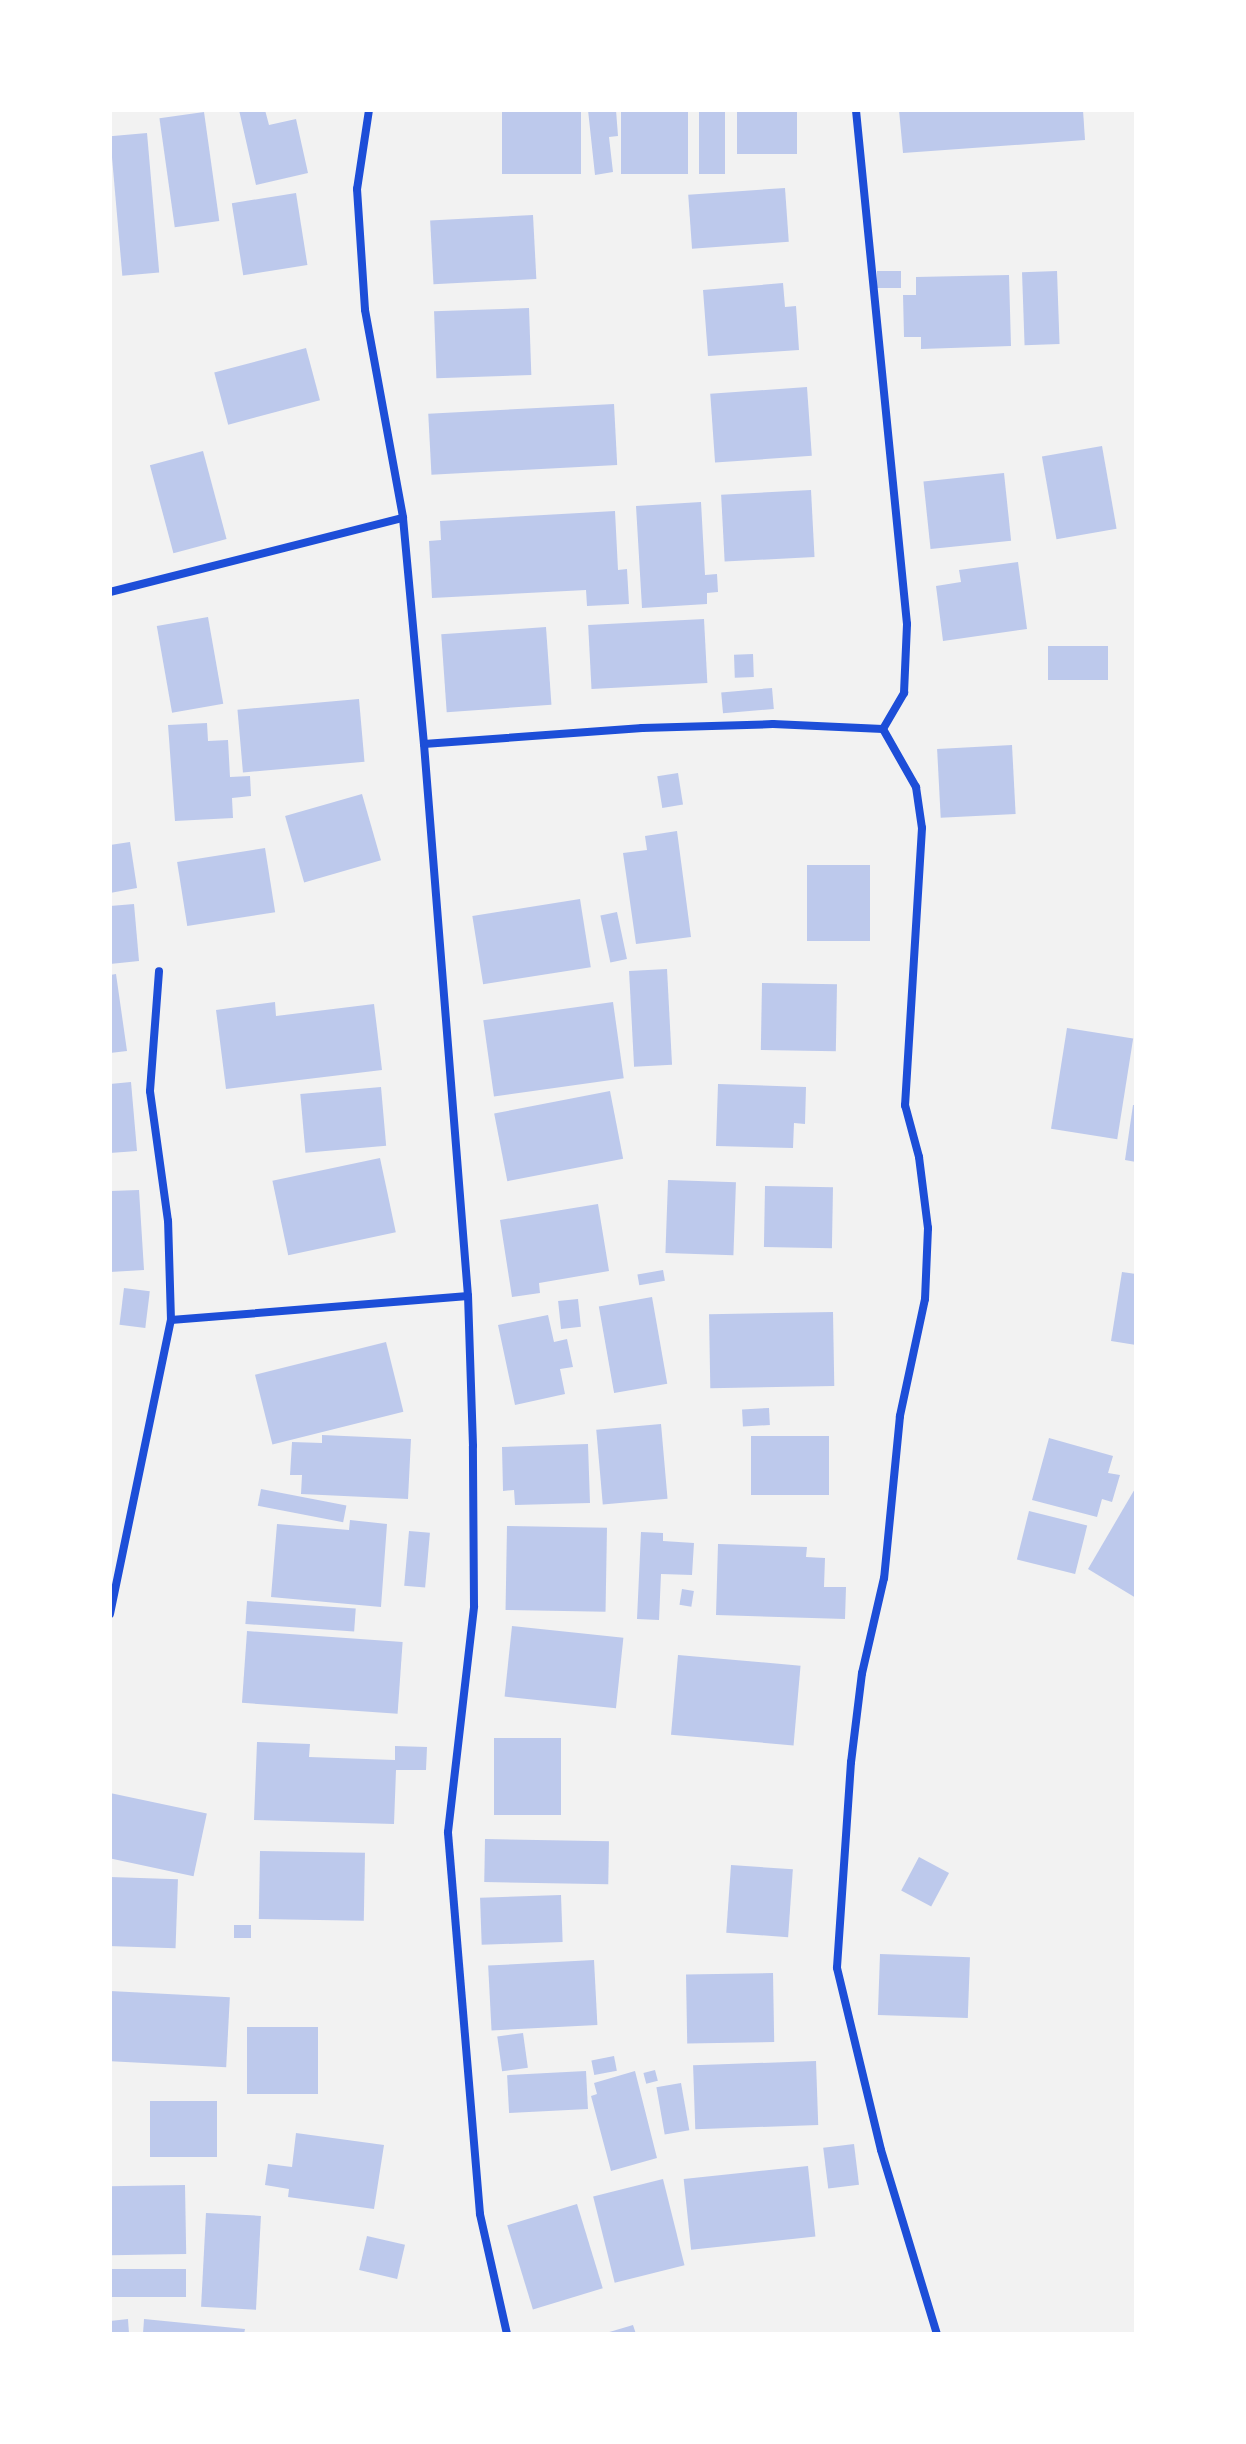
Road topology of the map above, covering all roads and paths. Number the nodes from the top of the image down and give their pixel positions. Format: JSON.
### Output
{"nodes":[{"id":1,"x":369,"y":110,"type":"edge"},
{"id":2,"x":856,"y":110,"type":"edge"},
{"id":3,"x":403,"y":518,"type":"junction"},
{"id":4,"x":110,"y":592,"type":"edge"},
{"id":5,"x":883,"y":729,"type":"junction"},
{"id":6,"x":424,"y":744,"type":"junction"},
{"id":7,"x":159,"y":971,"type":"dead end"},
{"id":8,"x":468,"y":1296,"type":"junction"},
{"id":9,"x":171,"y":1320,"type":"junction"},
{"id":10,"x":110,"y":1614,"type":"edge"},
{"id":11,"x":507,"y":2334,"type":"edge"},
{"id":12,"x":937,"y":2334,"type":"edge"}],
"edges":[{"from":1,"to":3,"type":"street"},
{"from":2,"to":5,"type":"street"},
{"from":3,"to":4,"type":"street"},
{"from":3,"to":6,"type":"street"},
{"from":5,"to":6,"type":"street"},
{"from":5,"to":12,"type":"street"},
{"from":6,"to":8,"type":"street"},
{"from":7,"to":9,"type":"street"},
{"from":8,"to":9,"type":"street"},
{"from":8,"to":11,"type":"street"},
{"from":9,"to":10,"type":"street"}]}
